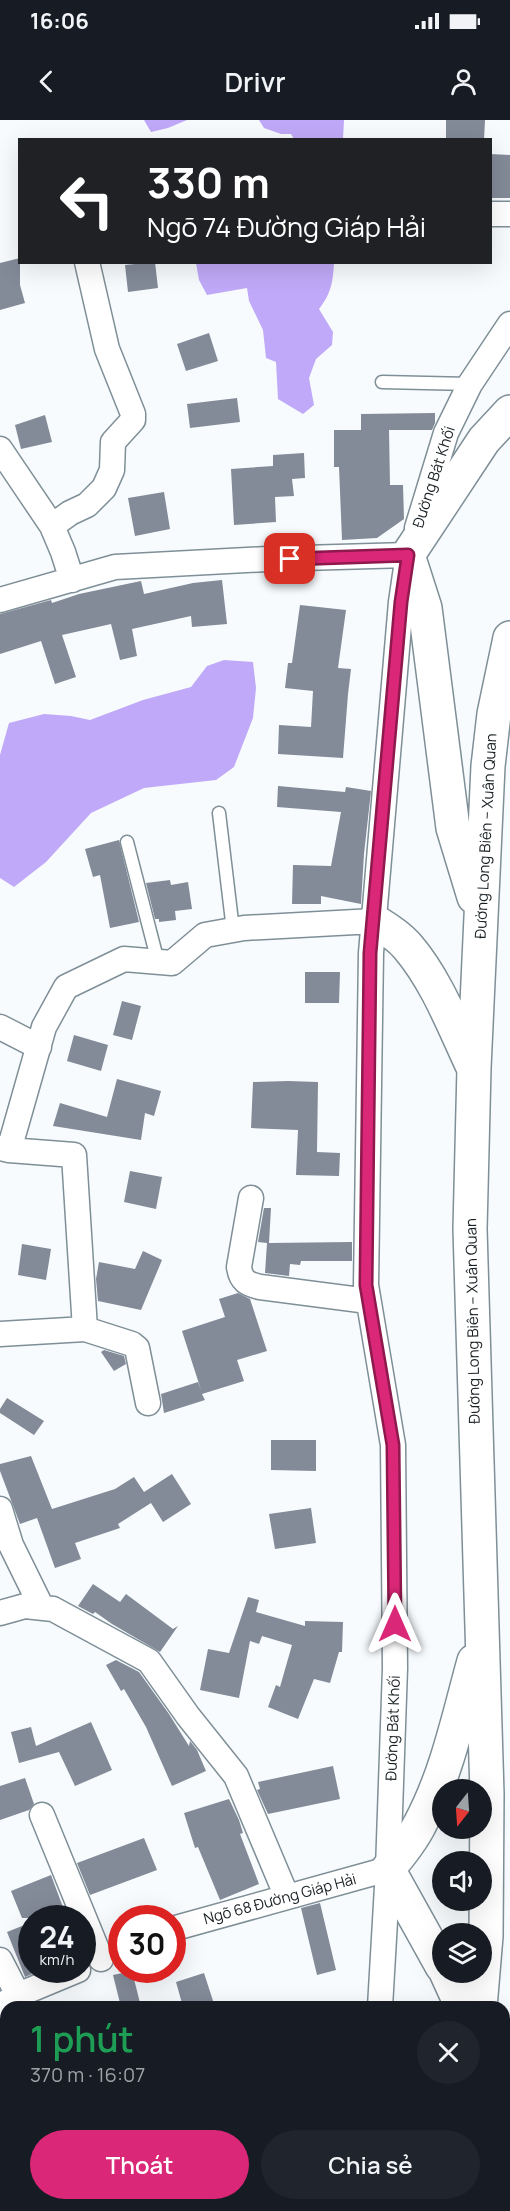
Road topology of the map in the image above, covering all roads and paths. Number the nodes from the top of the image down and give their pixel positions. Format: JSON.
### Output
{"nodes":[{"id":1,"x":492,"y":214,"type":"edge"},
{"id":2,"x":510,"y":214,"type":"edge"},
{"id":3,"x":87,"y":264,"type":"edge"},
{"id":4,"x":510,"y":324,"type":"edge"},
{"id":5,"x":382,"y":382,"type":"dead end"},
{"id":6,"x":470,"y":384,"type":"junction"},
{"id":7,"x":510,"y":412,"type":"edge"},
{"id":8,"x":0,"y":449,"type":"edge"},
{"id":9,"x":52,"y":526,"type":"junction"},
{"id":10,"x":408,"y":555,"type":"junction"},
{"id":11,"x":72,"y":580,"type":"junction"},
{"id":12,"x":0,"y":600,"type":"edge"},
{"id":13,"x":510,"y":638,"type":"edge"},
{"id":14,"x":219,"y":813,"type":"dead end"},
{"id":15,"x":127,"y":843,"type":"dead end"},
{"id":16,"x":374,"y":921,"type":"junction"},
{"id":17,"x":481,"y":924,"type":"junction"},
{"id":18,"x":233,"y":930,"type":"junction"},
{"id":19,"x":158,"y":962,"type":"junction"},
{"id":20,"x":0,"y":1027,"type":"edge"},
{"id":21,"x":39,"y":1047,"type":"junction"},
{"id":22,"x":474,"y":1068,"type":"junction"},
{"id":23,"x":5,"y":1149,"type":"edge"},
{"id":24,"x":251,"y":1198,"type":"dead end"},
{"id":25,"x":368,"y":1301,"type":"junction"},
{"id":26,"x":85,"y":1329,"type":"junction"},
{"id":27,"x":0,"y":1334,"type":"edge"},
{"id":28,"x":148,"y":1403,"type":"dead end"},
{"id":29,"x":0,"y":1509,"type":"edge"},
{"id":30,"x":42,"y":1608,"type":"junction"},
{"id":31,"x":0,"y":1613,"type":"edge"},
{"id":32,"x":483,"y":1624,"type":"junction"},
{"id":33,"x":42,"y":1815,"type":"dead end"},
{"id":34,"x":388,"y":1869,"type":"junction"},
{"id":35,"x":287,"y":1898,"type":"junction"},
{"id":36,"x":186,"y":1925,"type":"edge"},
{"id":37,"x":432,"y":1948,"type":"edge"},
{"id":38,"x":102,"y":1959,"type":"edge"},
{"id":39,"x":0,"y":1960,"type":"edge"},
{"id":40,"x":49,"y":1983,"type":"edge"},
{"id":41,"x":451,"y":1983,"type":"edge"},
{"id":42,"x":9,"y":2001,"type":"edge"},
{"id":43,"x":380,"y":2001,"type":"edge"},
{"id":44,"x":459,"y":2001,"type":"edge"},
{"id":45,"x":481,"y":2001,"type":"edge"}],
"edges":[{"from":1,"to":2,"type":"street"},
{"from":3,"to":9,"type":"street"},
{"from":4,"to":6,"type":"street","name":"Đường Bát Khối"},
{"from":5,"to":6,"type":"lane"},
{"from":6,"to":10,"type":"street","name":"Đường Bát Khối"},
{"from":7,"to":10,"type":"main road"},
{"from":8,"to":9,"type":"street"},
{"from":9,"to":11,"type":"street"},
{"from":10,"to":11,"type":"street"},
{"from":10,"to":16,"type":"street","name":"Đường Bát Khối"},
{"from":10,"to":17,"type":"main road"},
{"from":11,"to":12,"type":"street"},
{"from":13,"to":17,"type":"main road","name":"Đường Long Biên – Xuân Quan"},
{"from":14,"to":18,"type":"lane"},
{"from":15,"to":19,"type":"lane"},
{"from":16,"to":18,"type":"street"},
{"from":16,"to":22,"type":"main road"},
{"from":16,"to":25,"type":"street","name":"Đường Bát Khối"},
{"from":17,"to":22,"type":"main road","name":"Đường Long Biên – Xuân Quan"},
{"from":18,"to":19,"type":"street"},
{"from":19,"to":21,"type":"street"},
{"from":20,"to":21,"type":"street"},
{"from":21,"to":23,"type":"street"},
{"from":22,"to":32,"type":"main road","name":"Đường Long Biên – Xuân Quan"},
{"from":23,"to":26,"type":"street"},
{"from":24,"to":25,"type":"street"},
{"from":25,"to":34,"type":"street","name":"Đường Bát Khối"},
{"from":26,"to":27,"type":"street"},
{"from":26,"to":28,"type":"street"},
{"from":29,"to":30,"type":"street"},
{"from":30,"to":31,"type":"street"},
{"from":30,"to":35,"type":"street"},
{"from":32,"to":34,"type":"main road"},
{"from":32,"to":45,"type":"main road","name":"Đường Long Biên – Xuân Quan"},
{"from":33,"to":38,"type":"street"},
{"from":34,"to":35,"type":"street","name":"Ngõ 68 Đường Giáp Hải"},
{"from":34,"to":37,"type":"main road"},
{"from":34,"to":43,"type":"street","name":"Đường Bát Khối"},
{"from":35,"to":36,"type":"street","name":"Ngõ 68 Đường Giáp Hải"},
{"from":39,"to":42,"type":"street"},
{"from":40,"to":42,"type":"street"},
{"from":41,"to":44,"type":"main road"}]}
